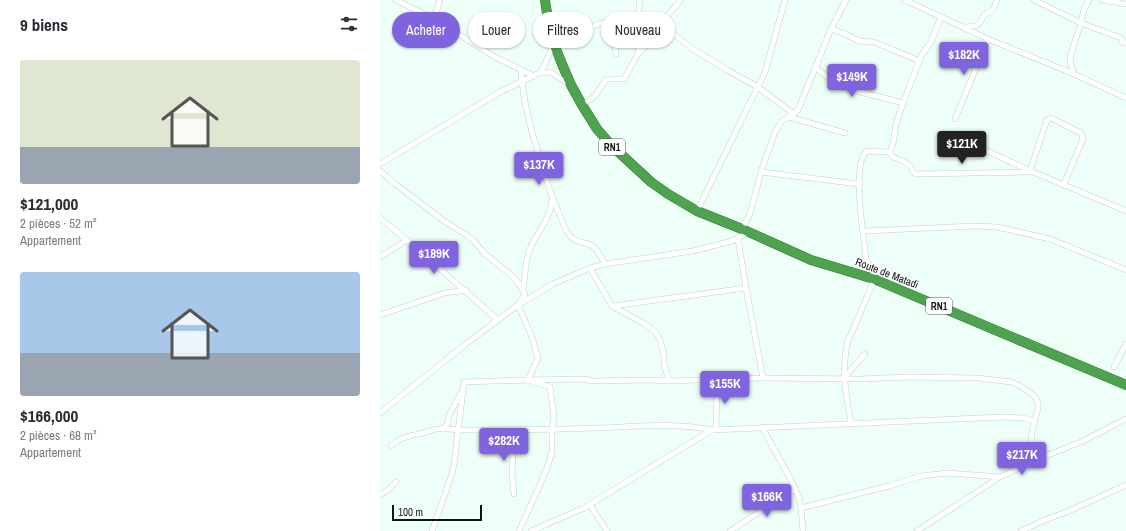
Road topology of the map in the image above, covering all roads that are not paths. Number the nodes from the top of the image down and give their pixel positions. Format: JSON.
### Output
{"nodes":[{"id":1,"x":396,"y":0,"type":"edge"},
{"id":2,"x":440,"y":0,"type":"edge"},
{"id":3,"x":640,"y":0,"type":"edge"},
{"id":4,"x":681,"y":0,"type":"edge"},
{"id":5,"x":785,"y":0,"type":"edge"},
{"id":6,"x":846,"y":0,"type":"edge"},
{"id":7,"x":906,"y":0,"type":"edge"},
{"id":8,"x":997,"y":0,"type":"edge"},
{"id":9,"x":1034,"y":0,"type":"edge"},
{"id":10,"x":1089,"y":0,"type":"edge"},
{"id":11,"x":1102,"y":0,"type":"edge"},
{"id":12,"x":544,"y":1,"type":"edge"},
{"id":13,"x":1126,"y":4,"type":"edge"},
{"id":14,"x":420,"y":12,"type":"edge"},
{"id":15,"x":436,"y":12,"type":"edge"},
{"id":16,"x":546,"y":12,"type":"edge"},
{"id":17,"x":638,"y":12,"type":"edge"},
{"id":18,"x":670,"y":12,"type":"edge"},
{"id":19,"x":941,"y":17,"type":"junction"},
{"id":20,"x":1082,"y":22,"type":"junction"},
{"id":21,"x":831,"y":29,"type":"junction"},
{"id":22,"x":965,"y":29,"type":"junction"},
{"id":23,"x":460,"y":34,"type":"edge"},
{"id":24,"x":675,"y":35,"type":"edge"},
{"id":25,"x":988,"y":39,"type":"junction"},
{"id":26,"x":1126,"y":43,"type":"edge"},
{"id":27,"x":552,"y":48,"type":"edge"},
{"id":28,"x":556,"y":48,"type":"edge"},
{"id":29,"x":615,"y":48,"type":"edge"},
{"id":30,"x":639,"y":48,"type":"edge"},
{"id":31,"x":643,"y":48,"type":"edge"},
{"id":32,"x":616,"y":54,"type":"dead end"},
{"id":33,"x":638,"y":54,"type":"junction"},
{"id":34,"x":920,"y":61,"type":"junction"},
{"id":35,"x":815,"y":67,"type":"junction"},
{"id":36,"x":521,"y":70,"type":"junction"},
{"id":37,"x":541,"y":72,"type":"junction"},
{"id":38,"x":1074,"y":74,"type":"junction"},
{"id":39,"x":534,"y":76,"type":"junction"},
{"id":40,"x":522,"y":82,"type":"junction"},
{"id":41,"x":571,"y":85,"type":"junction"},
{"id":42,"x":758,"y":87,"type":"junction"},
{"id":43,"x":1126,"y":98,"type":"edge"},
{"id":44,"x":902,"y":103,"type":"junction"},
{"id":45,"x":582,"y":105,"type":"junction"},
{"id":46,"x":794,"y":114,"type":"junction"},
{"id":47,"x":789,"y":117,"type":"junction"},
{"id":48,"x":955,"y":119,"type":"dead end"},
{"id":49,"x":845,"y":133,"type":"dead end"},
{"id":50,"x":961,"y":139,"type":"dead end"},
{"id":51,"x":890,"y":152,"type":"junction"},
{"id":52,"x":380,"y":164,"type":"edge"},
{"id":53,"x":380,"y":171,"type":"edge"},
{"id":54,"x":1032,"y":171,"type":"junction"},
{"id":55,"x":761,"y":172,"type":"junction"},
{"id":56,"x":859,"y":184,"type":"junction"},
{"id":57,"x":1064,"y":184,"type":"junction"},
{"id":58,"x":552,"y":198,"type":"junction"},
{"id":59,"x":1126,"y":211,"type":"edge"},
{"id":60,"x":696,"y":212,"type":"junction"},
{"id":61,"x":380,"y":218,"type":"edge"},
{"id":62,"x":746,"y":231,"type":"junction"},
{"id":63,"x":864,"y":231,"type":"junction"},
{"id":64,"x":738,"y":239,"type":"junction"},
{"id":65,"x":408,"y":240,"type":"junction"},
{"id":66,"x":380,"y":257,"type":"edge"},
{"id":67,"x":605,"y":264,"type":"junction"},
{"id":68,"x":590,"y":268,"type":"junction"},
{"id":69,"x":1126,"y":270,"type":"edge"},
{"id":70,"x":874,"y":279,"type":"junction"},
{"id":71,"x":746,"y":288,"type":"junction"},
{"id":72,"x":523,"y":289,"type":"junction"},
{"id":73,"x":466,"y":290,"type":"junction"},
{"id":74,"x":518,"y":305,"type":"junction"},
{"id":75,"x":612,"y":306,"type":"junction"},
{"id":76,"x":380,"y":315,"type":"edge"},
{"id":77,"x":498,"y":320,"type":"junction"},
{"id":78,"x":1126,"y":344,"type":"edge"},
{"id":79,"x":865,"y":354,"type":"dead end"},
{"id":80,"x":1114,"y":367,"type":"dead end"},
{"id":81,"x":763,"y":378,"type":"junction"},
{"id":82,"x":844,"y":378,"type":"junction"},
{"id":83,"x":528,"y":380,"type":"junction"},
{"id":84,"x":717,"y":380,"type":"junction"},
{"id":85,"x":669,"y":381,"type":"junction"},
{"id":86,"x":1126,"y":385,"type":"edge"},
{"id":87,"x":463,"y":388,"type":"junction"},
{"id":88,"x":380,"y":413,"type":"edge"},
{"id":89,"x":1126,"y":419,"type":"edge"},
{"id":90,"x":1034,"y":421,"type":"junction"},
{"id":91,"x":851,"y":423,"type":"junction"},
{"id":92,"x":762,"y":427,"type":"junction"},
{"id":93,"x":443,"y":429,"type":"junction"},
{"id":94,"x":458,"y":430,"type":"junction"},
{"id":95,"x":514,"y":430,"type":"junction"},
{"id":96,"x":552,"y":430,"type":"junction"},
{"id":97,"x":714,"y":430,"type":"junction"},
{"id":98,"x":391,"y":446,"type":"dead end"},
{"id":99,"x":1036,"y":460,"type":"junction"},
{"id":100,"x":1000,"y":476,"type":"junction"},
{"id":101,"x":396,"y":482,"type":"dead end"},
{"id":102,"x":1126,"y":485,"type":"edge"},
{"id":103,"x":795,"y":489,"type":"junction"},
{"id":104,"x":514,"y":494,"type":"dead end"},
{"id":105,"x":380,"y":495,"type":"edge"},
{"id":106,"x":590,"y":505,"type":"junction"},
{"id":107,"x":801,"y":508,"type":"junction"},
{"id":108,"x":523,"y":521,"type":"junction"},
{"id":109,"x":432,"y":531,"type":"edge"},
{"id":110,"x":519,"y":531,"type":"edge"},
{"id":111,"x":530,"y":531,"type":"edge"},
{"id":112,"x":607,"y":531,"type":"edge"},
{"id":113,"x":730,"y":531,"type":"edge"},
{"id":114,"x":802,"y":531,"type":"edge"},
{"id":115,"x":917,"y":531,"type":"edge"},
{"id":116,"x":1021,"y":531,"type":"edge"}],
"edges":[{"from":1,"to":14,"type":"street"},
{"from":2,"to":15,"type":"street"},
{"from":3,"to":17,"type":"street"},
{"from":4,"to":18,"type":"street"},
{"from":5,"to":42,"type":"street"},
{"from":6,"to":21,"type":"street"},
{"from":7,"to":19,"type":"street"},
{"from":8,"to":22,"type":"street"},
{"from":9,"to":20,"type":"street"},
{"from":10,"to":20,"type":"street"},
{"from":11,"to":13,"type":"street"},
{"from":12,"to":16,"type":"highway","number":"RN1"},
{"from":19,"to":22,"type":"street"},
{"from":19,"to":34,"type":"street"},
{"from":20,"to":26,"type":"street"},
{"from":20,"to":38,"type":"street"},
{"from":21,"to":34,"type":"street"},
{"from":21,"to":35,"type":"street"},
{"from":22,"to":25,"type":"street"},
{"from":23,"to":36,"type":"street"},
{"from":24,"to":42,"type":"street"},
{"from":25,"to":38,"type":"street"},
{"from":25,"to":48,"type":"street"},
{"from":27,"to":37,"type":"street"},
{"from":28,"to":41,"type":"highway","number":"RN1"},
{"from":29,"to":32,"type":"street"},
{"from":30,"to":33,"type":"street"},
{"from":31,"to":33,"type":"street"},
{"from":33,"to":45,"type":"street"},
{"from":34,"to":44,"type":"street"},
{"from":35,"to":44,"type":"street"},
{"from":35,"to":46,"type":"street"},
{"from":36,"to":39,"type":"street"},
{"from":36,"to":40,"type":"street"},
{"from":37,"to":39,"type":"street"},
{"from":37,"to":41,"type":"street"},
{"from":38,"to":43,"type":"street"},
{"from":39,"to":40,"type":"street"},
{"from":40,"to":52,"type":"street"},
{"from":40,"to":58,"type":"street"},
{"from":41,"to":45,"type":"highway","number":"RN1"},
{"from":42,"to":46,"type":"street"},
{"from":42,"to":60,"type":"street"},
{"from":44,"to":51,"type":"street"},
{"from":45,"to":60,"type":"highway","number":"RN1"},
{"from":46,"to":47,"type":"street"},
{"from":47,"to":49,"type":"street"},
{"from":47,"to":55,"type":"street"},
{"from":50,"to":54,"type":"street"},
{"from":51,"to":54,"type":"street"},
{"from":51,"to":56,"type":"street"},
{"from":53,"to":72,"type":"street"},
{"from":54,"to":57,"type":"street"},
{"from":54,"to":57,"type":"street"},
{"from":55,"to":56,"type":"street"},
{"from":55,"to":62,"type":"street"},
{"from":56,"to":63,"type":"street"},
{"from":57,"to":59,"type":"street"},
{"from":58,"to":67,"type":"street"},
{"from":58,"to":72,"type":"street"},
{"from":60,"to":62,"type":"highway","number":"RN1"},
{"from":61,"to":65,"type":"street"},
{"from":62,"to":64,"type":"street"},
{"from":62,"to":70,"type":"highway","name":"Route de Matadi","number":"RN1"},
{"from":63,"to":69,"type":"street"},
{"from":63,"to":70,"type":"street"},
{"from":64,"to":67,"type":"street"},
{"from":64,"to":71,"type":"street"},
{"from":65,"to":66,"type":"street"},
{"from":65,"to":73,"type":"street"},
{"from":67,"to":68,"type":"street"},
{"from":68,"to":74,"type":"street"},
{"from":68,"to":75,"type":"street"},
{"from":70,"to":82,"type":"street"},
{"from":70,"to":86,"type":"highway","name":"Route de Matadi","number":"RN1"},
{"from":71,"to":75,"type":"street"},
{"from":71,"to":81,"type":"street"},
{"from":72,"to":74,"type":"street"},
{"from":73,"to":76,"type":"street"},
{"from":73,"to":77,"type":"street"},
{"from":74,"to":77,"type":"street"},
{"from":74,"to":83,"type":"street"},
{"from":75,"to":85,"type":"street"},
{"from":77,"to":88,"type":"street"},
{"from":78,"to":80,"type":"street"},
{"from":79,"to":82,"type":"street"},
{"from":81,"to":82,"type":"street"},
{"from":81,"to":84,"type":"street"},
{"from":82,"to":90,"type":"street"},
{"from":82,"to":91,"type":"street"},
{"from":83,"to":85,"type":"street"},
{"from":83,"to":87,"type":"street"},
{"from":83,"to":96,"type":"street"},
{"from":84,"to":85,"type":"street"},
{"from":84,"to":97,"type":"street"},
{"from":87,"to":93,"type":"street"},
{"from":87,"to":94,"type":"street"},
{"from":89,"to":99,"type":"street"},
{"from":90,"to":91,"type":"street"},
{"from":90,"to":99,"type":"street"},
{"from":91,"to":92,"type":"street"},
{"from":92,"to":97,"type":"street"},
{"from":92,"to":103,"type":"street"},
{"from":93,"to":94,"type":"street"},
{"from":93,"to":98,"type":"street"},
{"from":94,"to":95,"type":"street"},
{"from":94,"to":109,"type":"street"},
{"from":95,"to":96,"type":"street"},
{"from":95,"to":104,"type":"street"},
{"from":96,"to":97,"type":"street"},
{"from":96,"to":108,"type":"street"},
{"from":97,"to":106,"type":"street"},
{"from":99,"to":100,"type":"street"},
{"from":100,"to":107,"type":"street"},
{"from":100,"to":115,"type":"street"},
{"from":101,"to":105,"type":"street"},
{"from":102,"to":116,"type":"street"},
{"from":103,"to":107,"type":"street"},
{"from":103,"to":113,"type":"street"},
{"from":106,"to":111,"type":"street"},
{"from":106,"to":112,"type":"street"},
{"from":107,"to":114,"type":"street"},
{"from":108,"to":110,"type":"street"},
{"from":108,"to":111,"type":"street"}]}
